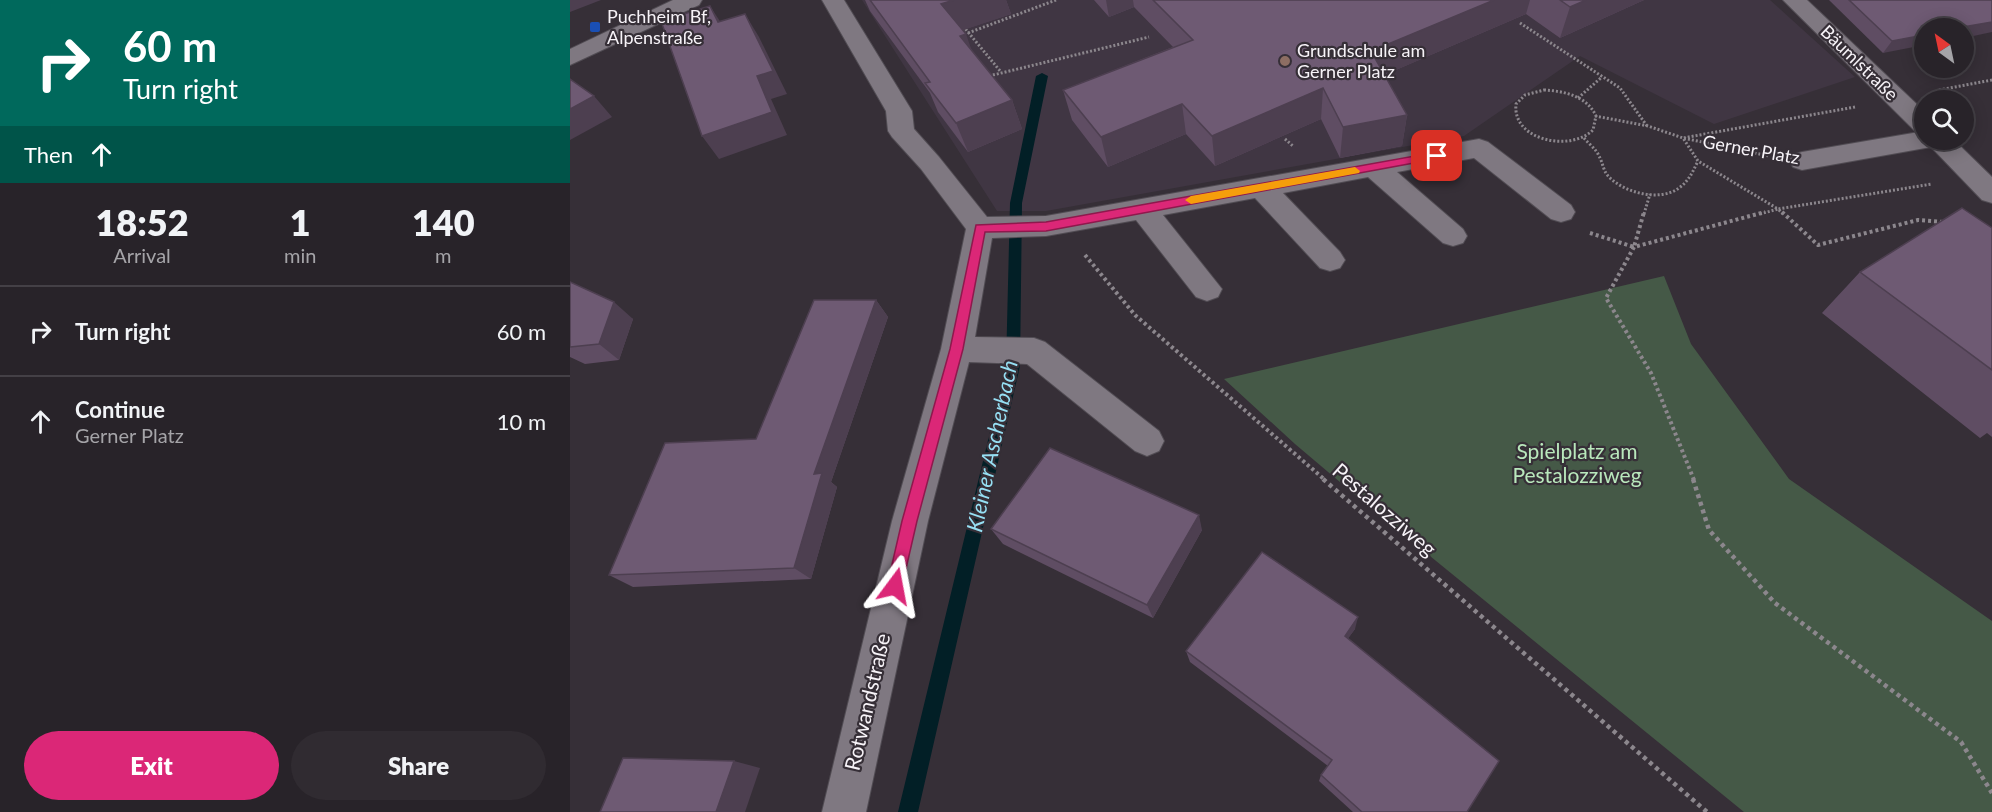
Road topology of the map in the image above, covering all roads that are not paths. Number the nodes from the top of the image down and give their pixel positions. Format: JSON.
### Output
{"nodes":[{"id":1,"x":691,"y":0,"type":"edge"},
{"id":2,"x":833,"y":0,"type":"edge"},
{"id":3,"x":1794,"y":0,"type":"edge"},
{"id":4,"x":570,"y":58,"type":"edge"},
{"id":5,"x":1914,"y":115,"type":"edge"},
{"id":6,"x":1914,"y":142,"type":"edge"},
{"id":7,"x":1949,"y":150,"type":"edge"},
{"id":8,"x":1802,"y":161,"type":"road end"},
{"id":9,"x":1375,"y":168,"type":"junction"},
{"id":10,"x":1261,"y":187,"type":"junction"},
{"id":11,"x":1992,"y":193,"type":"edge"},
{"id":12,"x":1143,"y":209,"type":"junction"},
{"id":13,"x":1561,"y":212,"type":"road end"},
{"id":14,"x":980,"y":228,"type":"junction"},
{"id":15,"x":1453,"y":236,"type":"dead end"},
{"id":16,"x":1330,"y":260,"type":"dead end"},
{"id":17,"x":1207,"y":289,"type":"dead end"},
{"id":18,"x":971,"y":349,"type":"junction"},
{"id":19,"x":1147,"y":441,"type":"dead end"},
{"id":20,"x":844,"y":812,"type":"edge"}],
"edges":[{"from":1,"to":4,"type":"street"},
{"from":2,"to":14,"type":"street"},
{"from":3,"to":5,"type":"street","name":"Bäumlstraße"},
{"from":6,"to":8,"type":"street","name":"Gerner Platz"},
{"from":7,"to":11,"type":"street"},
{"from":9,"to":10,"type":"street"},
{"from":9,"to":13,"type":"street"},
{"from":9,"to":15,"type":"street"},
{"from":10,"to":12,"type":"street"},
{"from":10,"to":16,"type":"street"},
{"from":12,"to":14,"type":"street"},
{"from":12,"to":17,"type":"street"},
{"from":14,"to":18,"type":"street","name":"Rotwandstraße"},
{"from":18,"to":19,"type":"street"},
{"from":18,"to":20,"type":"street","name":"Rotwandstraße"}]}
